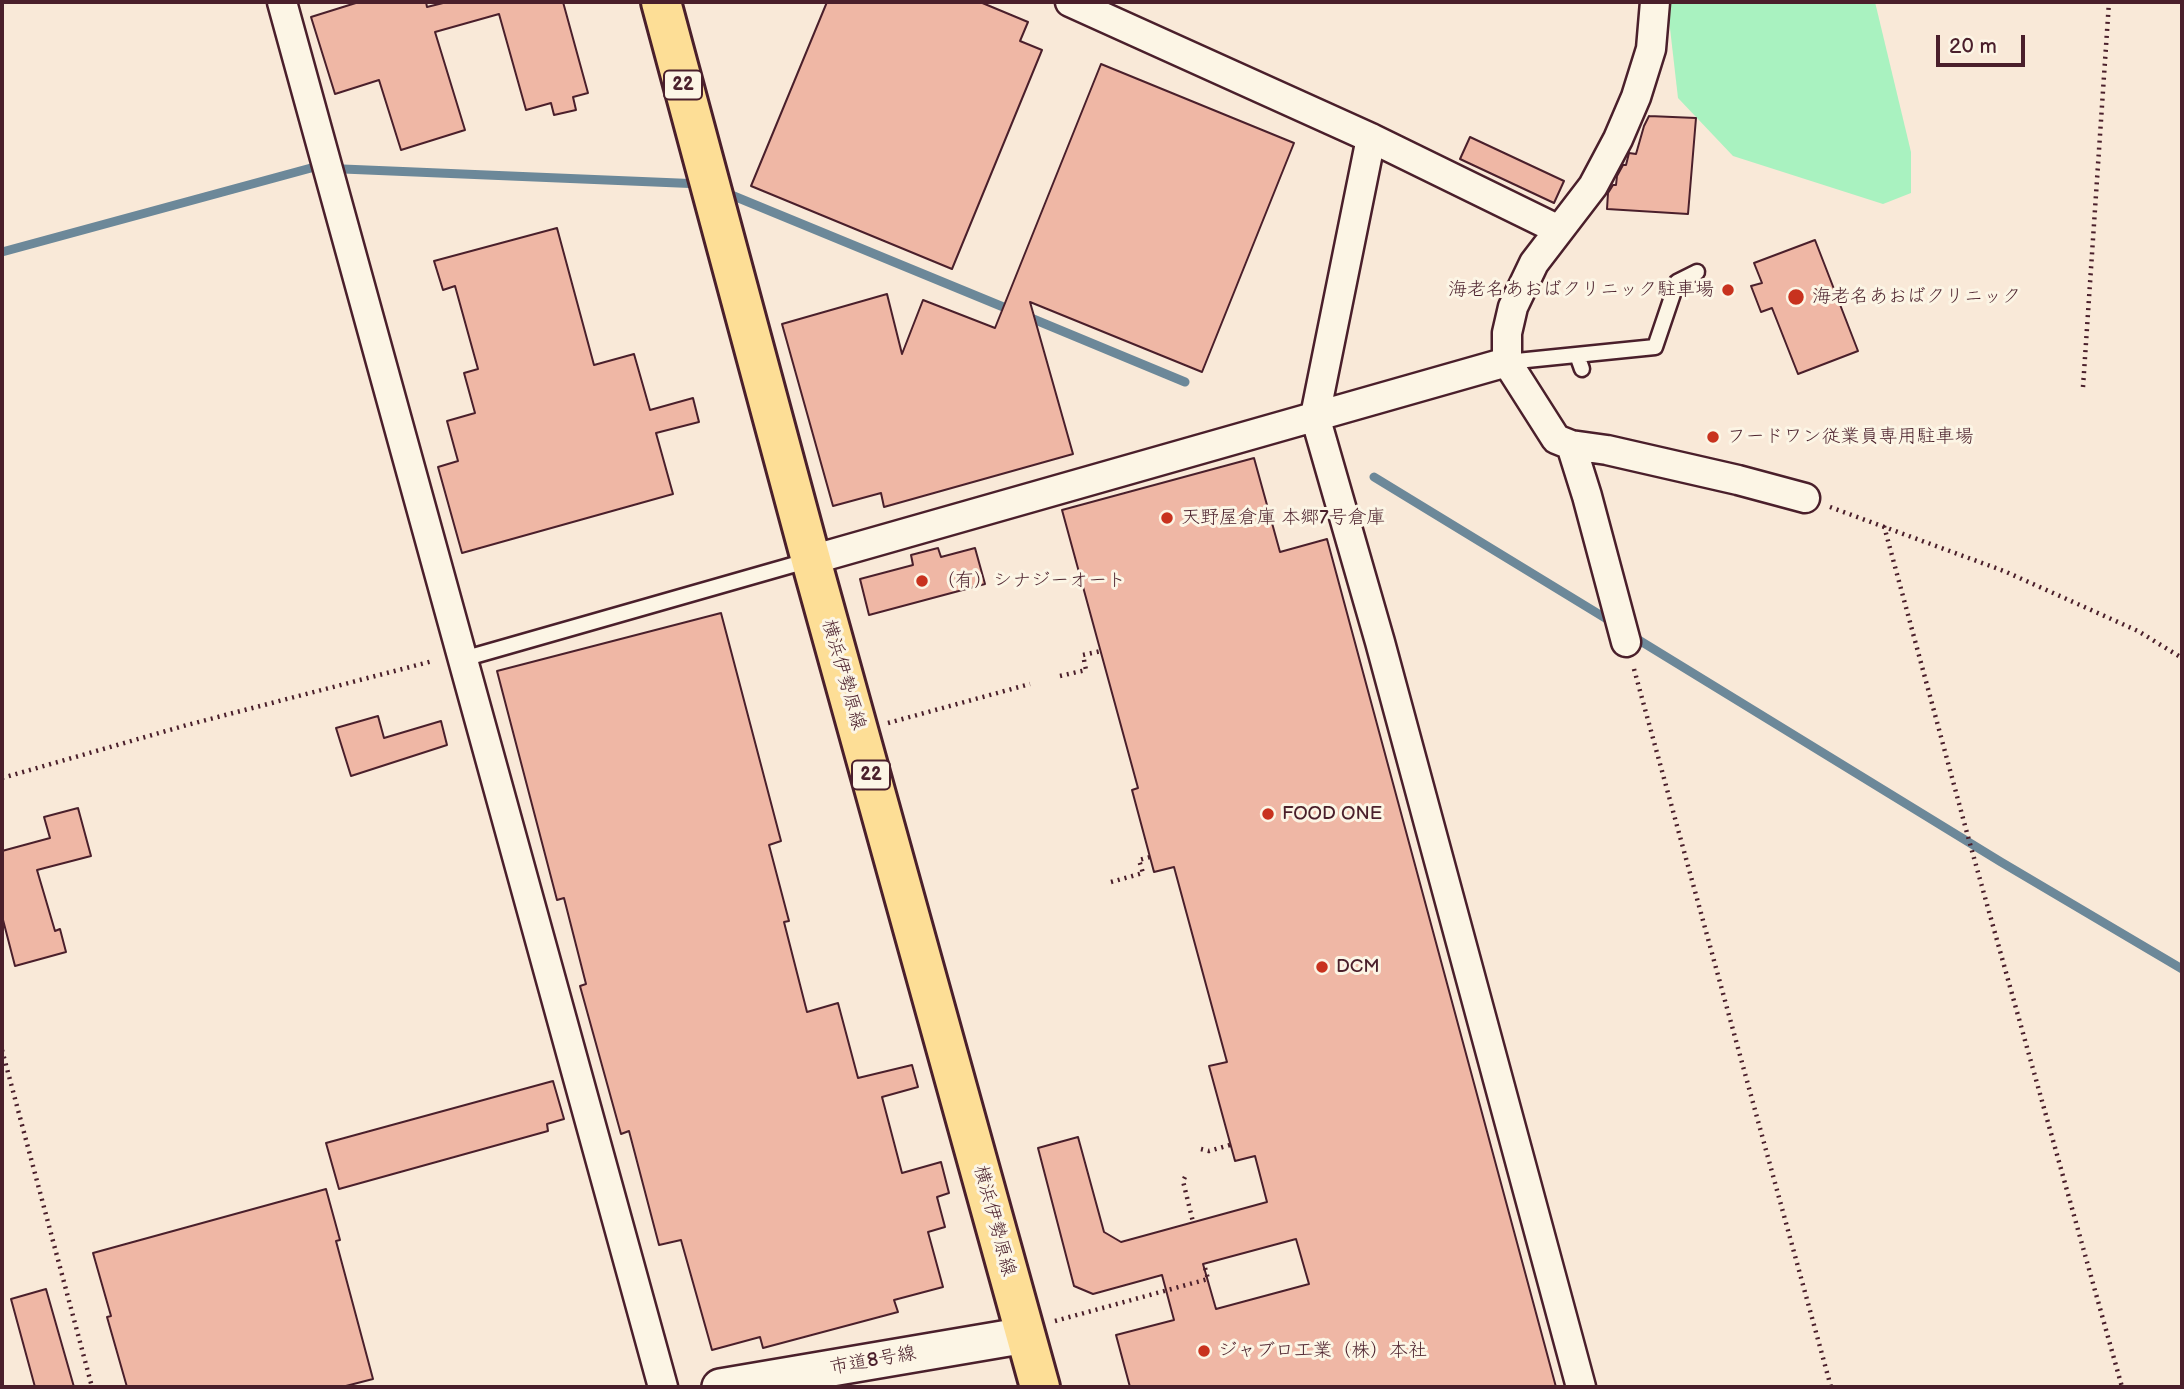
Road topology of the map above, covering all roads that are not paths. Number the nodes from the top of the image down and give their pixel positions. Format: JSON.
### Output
{"nodes":[{"id":1,"x":282,"y":2,"type":"edge"},
{"id":2,"x":660,"y":2,"type":"edge"},
{"id":3,"x":1070,"y":2,"type":"edge"},
{"id":4,"x":1655,"y":2,"type":"edge"},
{"id":5,"x":1114,"y":13,"type":"edge"},
{"id":6,"x":1371,"y":138,"type":"junction"},
{"id":7,"x":1559,"y":230,"type":"junction"},
{"id":8,"x":1697,"y":272,"type":"dead end"},
{"id":9,"x":1507,"y":362,"type":"junction"},
{"id":10,"x":1315,"y":416,"type":"junction"},
{"id":11,"x":1571,"y":445,"type":"junction"},
{"id":12,"x":1805,"y":498,"type":"road end"},
{"id":13,"x":811,"y":560,"type":"junction"},
{"id":14,"x":1626,"y":642,"type":"road end"},
{"id":15,"x":463,"y":659,"type":"junction"},
{"id":16,"x":1036,"y":1329,"type":"junction"},
{"id":17,"x":663,"y":1387,"type":"edge"},
{"id":18,"x":720,"y":1387,"type":"edge"},
{"id":19,"x":1040,"y":1387,"type":"edge"},
{"id":20,"x":1581,"y":1387,"type":"edge"}],
"edges":[{"from":1,"to":15,"type":"street"},
{"from":2,"to":13,"type":"main road","name":"横浜伊勢原線","number":"22"},
{"from":3,"to":5,"type":"street"},
{"from":4,"to":7,"type":"street"},
{"from":5,"to":6,"type":"street"},
{"from":6,"to":7,"type":"street"},
{"from":6,"to":10,"type":"street"},
{"from":7,"to":9,"type":"street"},
{"from":8,"to":9,"type":"lane"},
{"from":9,"to":10,"type":"street"},
{"from":9,"to":11,"type":"street"},
{"from":10,"to":13,"type":"street"},
{"from":10,"to":20,"type":"street"},
{"from":11,"to":12,"type":"street"},
{"from":11,"to":14,"type":"street"},
{"from":13,"to":15,"type":"lane"},
{"from":13,"to":16,"type":"main road","name":"横浜伊勢原線","number":"22"},
{"from":15,"to":17,"type":"street"},
{"from":16,"to":18,"type":"street","name":"市道8号線"},
{"from":16,"to":19,"type":"main road","name":"横浜伊勢原線","number":"22"}]}
